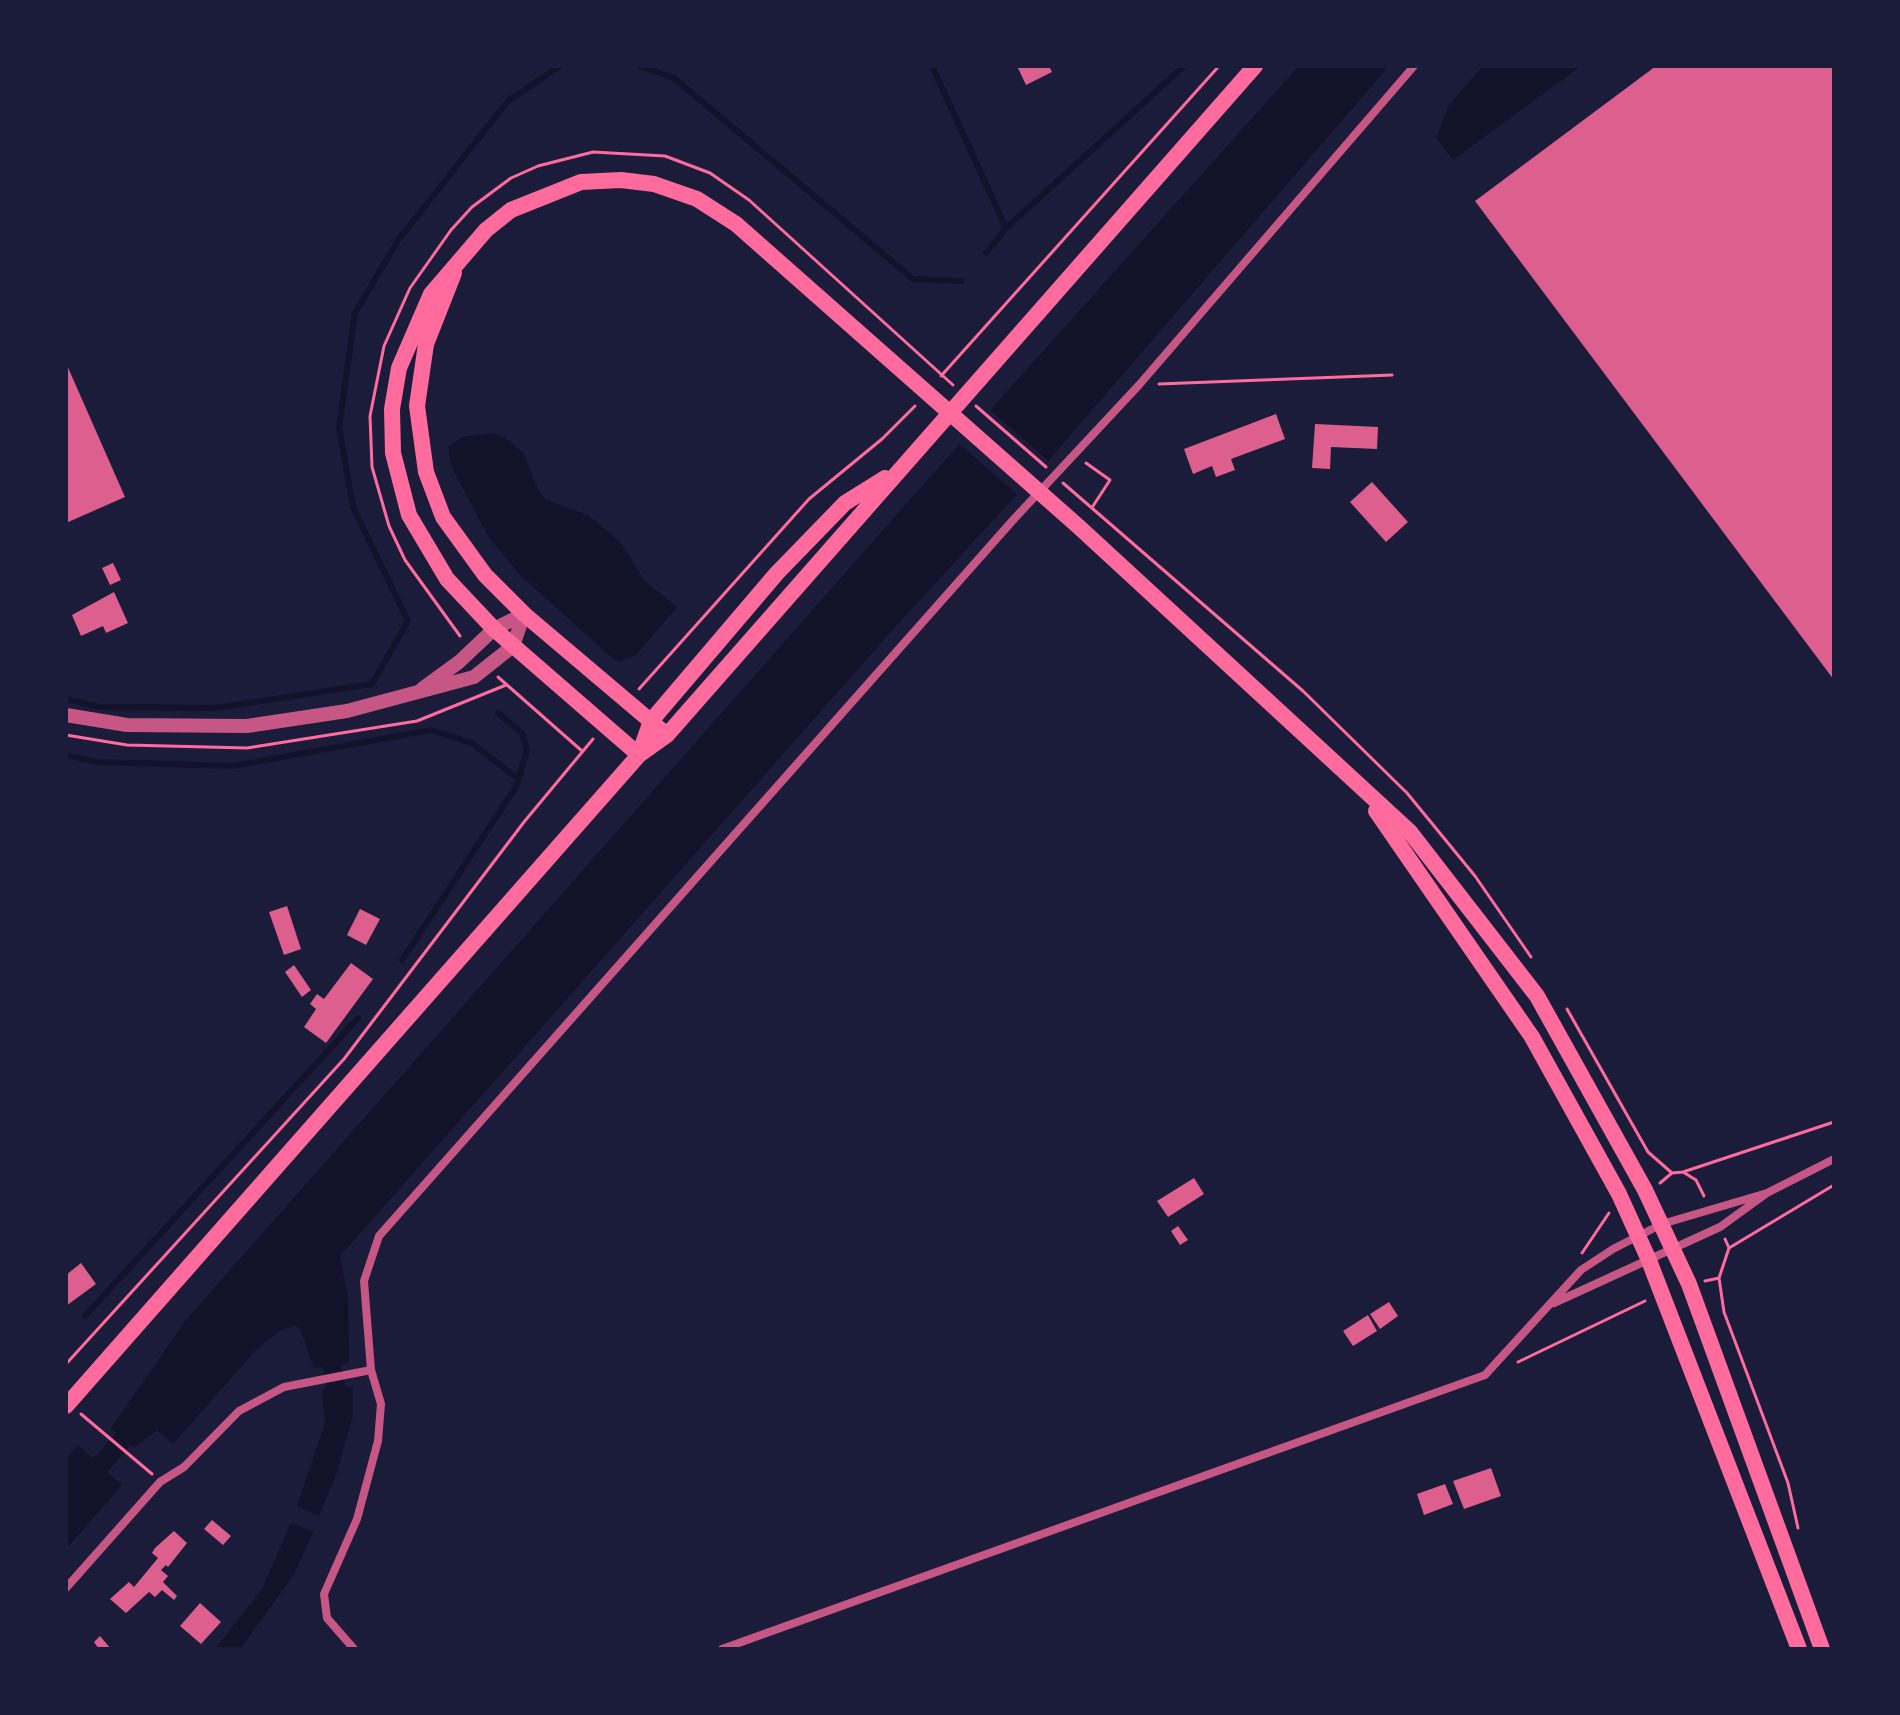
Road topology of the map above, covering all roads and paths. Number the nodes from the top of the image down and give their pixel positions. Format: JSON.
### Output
{"nodes":[{"id":1,"x":1219,"y":66,"type":"edge"},
{"id":2,"x":1255,"y":66,"type":"edge"},
{"id":3,"x":1414,"y":66,"type":"edge"},
{"id":4,"x":461,"y":257,"type":"junction"},
{"id":5,"x":1392,"y":375,"type":"dead end"},
{"id":6,"x":936,"y":382,"type":"dead end"},
{"id":7,"x":1139,"y":385,"type":"junction"},
{"id":8,"x":954,"y":387,"type":"dead end"},
{"id":9,"x":965,"y":396,"type":"dead end"},
{"id":10,"x":915,"y":406,"type":"dead end"},
{"id":11,"x":1073,"y":454,"type":"junction"},
{"id":12,"x":901,"y":468,"type":"junction"},
{"id":13,"x":524,"y":614,"type":"junction"},
{"id":14,"x":494,"y":629,"type":"junction"},
{"id":15,"x":513,"y":646,"type":"junction"},
{"id":16,"x":472,"y":651,"type":"junction"},
{"id":17,"x":489,"y":668,"type":"junction"},
{"id":18,"x":415,"y":694,"type":"junction"},
{"id":19,"x":627,"y":702,"type":"junction"},
{"id":20,"x":66,"y":715,"type":"edge"},
{"id":21,"x":651,"y":721,"type":"junction"},
{"id":22,"x":606,"y":726,"type":"junction"},
{"id":23,"x":667,"y":735,"type":"junction"},
{"id":24,"x":582,"y":751,"type":"junction"},
{"id":25,"x":639,"y":755,"type":"junction"},
{"id":26,"x":1361,"y":790,"type":"junction"},
{"id":27,"x":1834,"y":1122,"type":"edge"},
{"id":28,"x":1834,"y":1159,"type":"edge"},
{"id":29,"x":1683,"y":1172,"type":"dead end"},
{"id":30,"x":1672,"y":1173,"type":"dead end"},
{"id":31,"x":1834,"y":1185,"type":"edge"},
{"id":32,"x":1645,"y":1190,"type":"junction"},
{"id":33,"x":1767,"y":1193,"type":"junction"},
{"id":34,"x":1622,"y":1199,"type":"junction"},
{"id":35,"x":1662,"y":1224,"type":"junction"},
{"id":36,"x":1638,"y":1236,"type":"junction"},
{"id":37,"x":1673,"y":1247,"type":"junction"},
{"id":38,"x":1729,"y":1248,"type":"dead end"},
{"id":39,"x":1580,"y":1255,"type":"dead end"},
{"id":40,"x":1648,"y":1258,"type":"junction"},
{"id":41,"x":1689,"y":1284,"type":"junction"},
{"id":42,"x":1661,"y":1295,"type":"junction"},
{"id":43,"x":1550,"y":1306,"type":"junction"},
{"id":44,"x":66,"y":1364,"type":"edge"},
{"id":45,"x":371,"y":1370,"type":"junction"},
{"id":46,"x":1485,"y":1375,"type":"junction"},
{"id":47,"x":67,"y":1404,"type":"edge"},
{"id":48,"x":160,"y":1482,"type":"junction"},
{"id":49,"x":1801,"y":1537,"type":"dead end"},
{"id":50,"x":66,"y":1588,"type":"edge"},
{"id":51,"x":354,"y":1649,"type":"edge"},
{"id":52,"x":722,"y":1649,"type":"edge"},
{"id":53,"x":1799,"y":1649,"type":"edge"},
{"id":54,"x":1822,"y":1649,"type":"edge"}],
"edges":[{"from":1,"to":6,"type":"path"},
{"from":2,"to":12,"type":"main road"},
{"from":3,"to":7,"type":"street"},
{"from":4,"to":13,"type":"main road"},
{"from":4,"to":14,"type":"main road"},
{"from":4,"to":26,"type":"main road"},
{"from":5,"to":7,"type":"path"},
{"from":7,"to":11,"type":"street"},
{"from":8,"to":16,"type":"path"},
{"from":9,"to":11,"type":"path"},
{"from":10,"to":19,"type":"path"},
{"from":11,"to":45,"type":"street"},
{"from":12,"to":21,"type":"main road"},
{"from":12,"to":23,"type":"main road"},
{"from":13,"to":14,"type":"street"},
{"from":13,"to":15,"type":"street"},
{"from":13,"to":19,"type":"main road"},
{"from":14,"to":15,"type":"main road"},
{"from":14,"to":16,"type":"street"},
{"from":15,"to":17,"type":"street"},
{"from":15,"to":22,"type":"main road"},
{"from":16,"to":18,"type":"street"},
{"from":17,"to":18,"type":"street"},
{"from":17,"to":24,"type":"path"},
{"from":18,"to":20,"type":"street"},
{"from":19,"to":21,"type":"main road"},
{"from":21,"to":23,"type":"main road"},
{"from":21,"to":25,"type":"main road"},
{"from":22,"to":24,"type":"path"},
{"from":22,"to":25,"type":"main road"},
{"from":23,"to":25,"type":"main road"},
{"from":24,"to":44,"type":"path"},
{"from":25,"to":47,"type":"main road"},
{"from":26,"to":32,"type":"main road"},
{"from":26,"to":34,"type":"main road"},
{"from":27,"to":29,"type":"path"},
{"from":28,"to":33,"type":"street"},
{"from":30,"to":32,"type":"path"},
{"from":31,"to":38,"type":"path"},
{"from":32,"to":35,"type":"main road"},
{"from":33,"to":35,"type":"street"},
{"from":33,"to":37,"type":"street"},
{"from":34,"to":36,"type":"main road"},
{"from":34,"to":39,"type":"path"},
{"from":35,"to":36,"type":"street"},
{"from":35,"to":37,"type":"main road"},
{"from":36,"to":40,"type":"main road"},
{"from":36,"to":43,"type":"street"},
{"from":37,"to":40,"type":"street"},
{"from":37,"to":41,"type":"main road"},
{"from":40,"to":42,"type":"main road"},
{"from":40,"to":43,"type":"street"},
{"from":41,"to":49,"type":"path"},
{"from":41,"to":54,"type":"main road"},
{"from":42,"to":46,"type":"path"},
{"from":42,"to":53,"type":"main road"},
{"from":43,"to":46,"type":"street"},
{"from":45,"to":48,"type":"street"},
{"from":45,"to":51,"type":"street"},
{"from":46,"to":52,"type":"street"},
{"from":47,"to":48,"type":"path"},
{"from":48,"to":50,"type":"street"}]}
